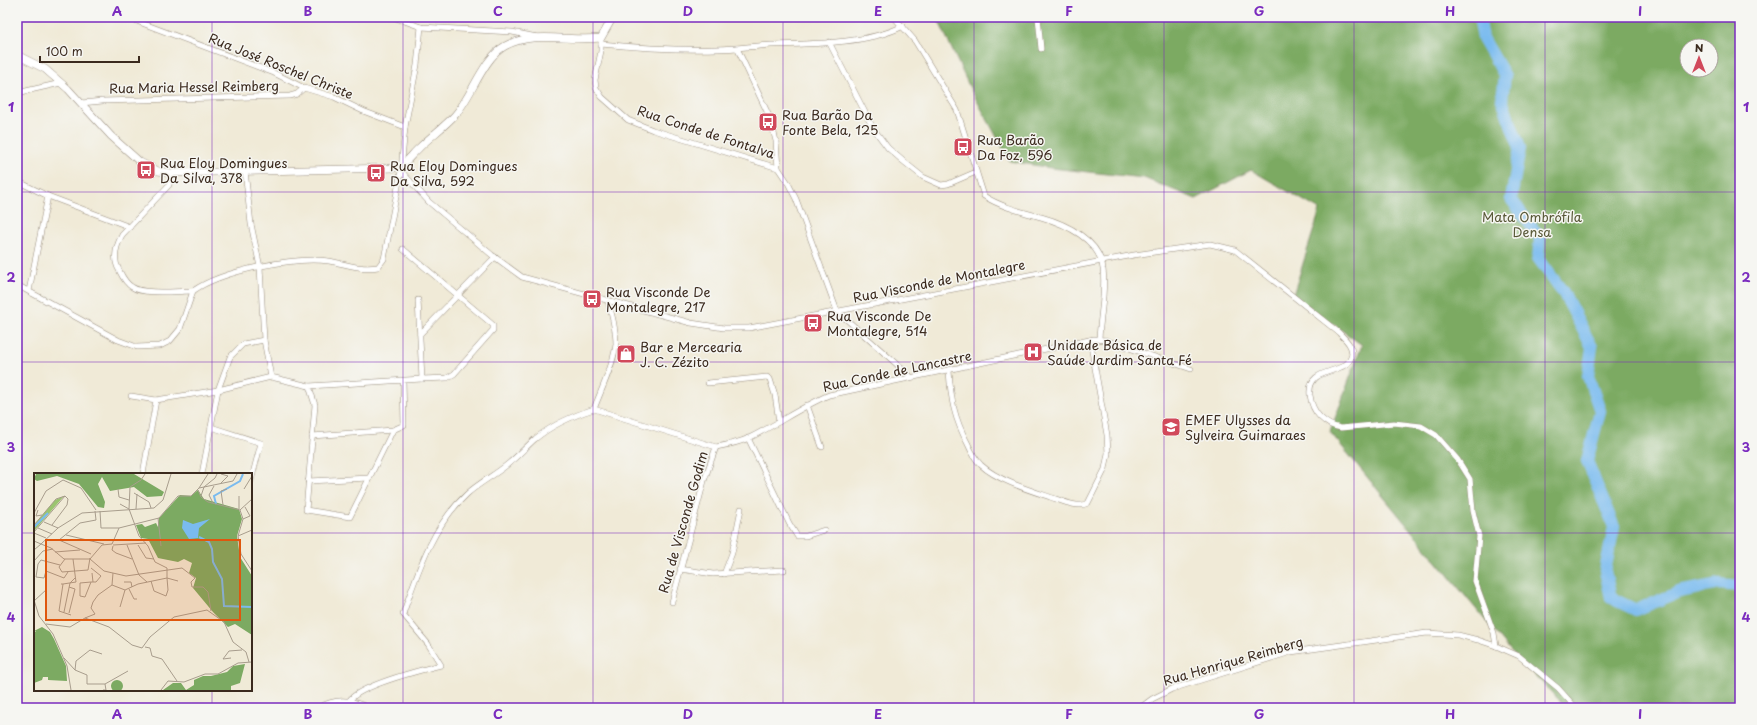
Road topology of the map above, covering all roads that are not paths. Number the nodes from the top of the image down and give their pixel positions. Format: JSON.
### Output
{"nodes":[{"id":1,"x":126,"y":17,"type":"edge"},
{"id":2,"x":393,"y":17,"type":"edge"},
{"id":3,"x":613,"y":17,"type":"edge"},
{"id":4,"x":894,"y":17,"type":"edge"},
{"id":5,"x":1038,"y":17,"type":"edge"},
{"id":6,"x":903,"y":26,"type":"junction"},
{"id":7,"x":421,"y":27,"type":"junction"},
{"id":8,"x":537,"y":37,"type":"junction"},
{"id":9,"x":601,"y":41,"type":"junction"},
{"id":10,"x":829,"y":42,"type":"junction"},
{"id":11,"x":737,"y":48,"type":"junction"},
{"id":12,"x":1041,"y":49,"type":"dead end"},
{"id":13,"x":17,"y":55,"type":"edge"},
{"id":14,"x":61,"y":83,"type":"junction"},
{"id":15,"x":304,"y":88,"type":"junction"},
{"id":16,"x":17,"y":92,"type":"edge"},
{"id":17,"x":81,"y":103,"type":"junction"},
{"id":18,"x":405,"y":127,"type":"junction"},
{"id":19,"x":778,"y":168,"type":"junction"},
{"id":20,"x":401,"y":169,"type":"junction"},
{"id":21,"x":244,"y":171,"type":"junction"},
{"id":22,"x":976,"y":172,"type":"junction"},
{"id":23,"x":172,"y":173,"type":"junction"},
{"id":24,"x":17,"y":181,"type":"edge"},
{"id":25,"x":48,"y":196,"type":"junction"},
{"id":26,"x":130,"y":227,"type":"junction"},
{"id":27,"x":403,"y":249,"type":"dead end"},
{"id":28,"x":495,"y":258,"type":"junction"},
{"id":29,"x":1102,"y":262,"type":"junction"},
{"id":30,"x":260,"y":267,"type":"junction"},
{"id":31,"x":17,"y":285,"type":"edge"},
{"id":32,"x":29,"y":291,"type":"junction"},
{"id":33,"x":193,"y":291,"type":"junction"},
{"id":34,"x":458,"y":295,"type":"junction"},
{"id":35,"x":418,"y":300,"type":"dead end"},
{"id":36,"x":608,"y":301,"type":"junction"},
{"id":37,"x":837,"y":312,"type":"junction"},
{"id":38,"x":420,"y":334,"type":"junction"},
{"id":39,"x":1099,"y":339,"type":"junction"},
{"id":40,"x":264,"y":340,"type":"junction"},
{"id":41,"x":1090,"y":340,"type":"junction"},
{"id":42,"x":1191,"y":369,"type":"dead end"},
{"id":43,"x":949,"y":371,"type":"junction"},
{"id":44,"x":271,"y":377,"type":"junction"},
{"id":45,"x":911,"y":377,"type":"junction"},
{"id":46,"x":422,"y":379,"type":"junction"},
{"id":47,"x":403,"y":380,"type":"junction"},
{"id":48,"x":708,"y":383,"type":"dead end"},
{"id":49,"x":309,"y":386,"type":"junction"},
{"id":50,"x":218,"y":390,"type":"junction"},
{"id":51,"x":131,"y":396,"type":"dead end"},
{"id":52,"x":156,"y":400,"type":"junction"},
{"id":53,"x":807,"y":406,"type":"junction"},
{"id":54,"x":594,"y":408,"type":"junction"},
{"id":55,"x":779,"y":422,"type":"junction"},
{"id":56,"x":211,"y":427,"type":"junction"},
{"id":57,"x":393,"y":430,"type":"junction"},
{"id":58,"x":312,"y":436,"type":"junction"},
{"id":59,"x":748,"y":438,"type":"junction"},
{"id":60,"x":716,"y":447,"type":"junction"},
{"id":61,"x":822,"y":447,"type":"dead end"},
{"id":62,"x":143,"y":473,"type":"edge"},
{"id":63,"x":202,"y":473,"type":"edge"},
{"id":64,"x":252,"y":477,"type":"edge"},
{"id":65,"x":369,"y":478,"type":"junction"},
{"id":66,"x":308,"y":482,"type":"junction"},
{"id":67,"x":741,"y":508,"type":"dead end"},
{"id":68,"x":824,"y":530,"type":"dead end"},
{"id":69,"x":680,"y":569,"type":"junction"},
{"id":70,"x":784,"y":570,"type":"dead end"},
{"id":71,"x":724,"y":574,"type":"junction"},
{"id":72,"x":672,"y":602,"type":"dead end"},
{"id":73,"x":1496,"y":646,"type":"junction"},
{"id":74,"x":349,"y":701,"type":"junction"},
{"id":75,"x":318,"y":708,"type":"edge"},
{"id":76,"x":368,"y":708,"type":"edge"},
{"id":77,"x":1140,"y":708,"type":"edge"},
{"id":78,"x":1576,"y":708,"type":"edge"}],
"edges":[{"from":1,"to":15,"type":"street","name":"Rua José Roschel Christe"},
{"from":2,"to":7,"type":"street"},
{"from":3,"to":9,"type":"main road","name":"Rua Conde de Fontalva"},
{"from":4,"to":6,"type":"street"},
{"from":5,"to":12,"type":"street"},
{"from":6,"to":10,"type":"street"},
{"from":6,"to":22,"type":"street"},
{"from":7,"to":8,"type":"street"},
{"from":7,"to":18,"type":"street"},
{"from":8,"to":9,"type":"main road"},
{"from":8,"to":20,"type":"main road"},
{"from":9,"to":11,"type":"street"},
{"from":9,"to":19,"type":"street","name":"Rua Conde de Fontalva"},
{"from":10,"to":11,"type":"street"},
{"from":10,"to":22,"type":"street"},
{"from":11,"to":19,"type":"street"},
{"from":13,"to":14,"type":"main road"},
{"from":14,"to":16,"type":"street"},
{"from":14,"to":17,"type":"main road"},
{"from":15,"to":17,"type":"street","name":"Rua Maria Hessel Reimberg"},
{"from":15,"to":18,"type":"street","name":"Rua José Roschel Christe"},
{"from":17,"to":23,"type":"main road"},
{"from":18,"to":20,"type":"street"},
{"from":19,"to":37,"type":"street"},
{"from":20,"to":21,"type":"main road"},
{"from":20,"to":28,"type":"street","name":"Rua Visconde de Montalegre"},
{"from":20,"to":30,"type":"street"},
{"from":21,"to":23,"type":"main road"},
{"from":21,"to":30,"type":"street"},
{"from":22,"to":29,"type":"street"},
{"from":23,"to":26,"type":"street"},
{"from":24,"to":25,"type":"street"},
{"from":25,"to":26,"type":"street"},
{"from":25,"to":32,"type":"street"},
{"from":26,"to":33,"type":"street"},
{"from":27,"to":34,"type":"street"},
{"from":28,"to":34,"type":"street"},
{"from":28,"to":36,"type":"street","name":"Rua Visconde de Montalegre"},
{"from":29,"to":37,"type":"street","name":"Rua Visconde de Montalegre"},
{"from":29,"to":39,"type":"street"},
{"from":29,"to":73,"type":"street","name":"Rua Visconde de Montalegre"},
{"from":30,"to":33,"type":"street"},
{"from":30,"to":40,"type":"street"},
{"from":31,"to":32,"type":"street"},
{"from":32,"to":33,"type":"street"},
{"from":34,"to":38,"type":"street"},
{"from":34,"to":46,"type":"street"},
{"from":35,"to":38,"type":"street"},
{"from":36,"to":37,"type":"street","name":"Rua Visconde de Montalegre"},
{"from":36,"to":54,"type":"street"},
{"from":37,"to":45,"type":"street"},
{"from":38,"to":46,"type":"street"},
{"from":39,"to":41,"type":"street","name":"Rua Conde de Lancastre"},
{"from":39,"to":42,"type":"street","name":"Rua Conde de Lancastre"},
{"from":40,"to":44,"type":"street"},
{"from":40,"to":50,"type":"street"},
{"from":41,"to":43,"type":"street","name":"Rua Conde de Lancastre"},
{"from":41,"to":43,"type":"street"},
{"from":43,"to":45,"type":"street","name":"Rua Conde de Lancastre"},
{"from":44,"to":49,"type":"street"},
{"from":44,"to":50,"type":"street"},
{"from":45,"to":53,"type":"street","name":"Rua Conde de Lancastre"},
{"from":46,"to":47,"type":"street"},
{"from":47,"to":49,"type":"street"},
{"from":47,"to":57,"type":"street"},
{"from":48,"to":55,"type":"street"},
{"from":49,"to":58,"type":"street"},
{"from":50,"to":52,"type":"street"},
{"from":50,"to":56,"type":"street"},
{"from":51,"to":52,"type":"street"},
{"from":52,"to":62,"type":"street"},
{"from":53,"to":55,"type":"street","name":"Rua Conde de Lancastre"},
{"from":53,"to":61,"type":"street"},
{"from":54,"to":60,"type":"street","name":"Rua Conde de Lancastre"},
{"from":54,"to":74,"type":"street"},
{"from":55,"to":59,"type":"street","name":"Rua Conde de Lancastre"},
{"from":56,"to":63,"type":"street"},
{"from":56,"to":64,"type":"street"},
{"from":57,"to":58,"type":"street"},
{"from":57,"to":65,"type":"street"},
{"from":58,"to":66,"type":"street"},
{"from":59,"to":60,"type":"street","name":"Rua Conde de Lancastre"},
{"from":59,"to":68,"type":"street"},
{"from":60,"to":69,"type":"street","name":"Rua de Visconde Godim"},
{"from":65,"to":66,"type":"street"},
{"from":65,"to":66,"type":"street"},
{"from":67,"to":71,"type":"street"},
{"from":69,"to":71,"type":"street"},
{"from":69,"to":72,"type":"street","name":"Rua de Visconde Godim"},
{"from":70,"to":71,"type":"street"},
{"from":73,"to":77,"type":"street","name":"Rua Henrique Reimberg"},
{"from":73,"to":78,"type":"street","name":"Rua Henrique Reimberg"},
{"from":74,"to":75,"type":"street"},
{"from":74,"to":76,"type":"street"}]}
